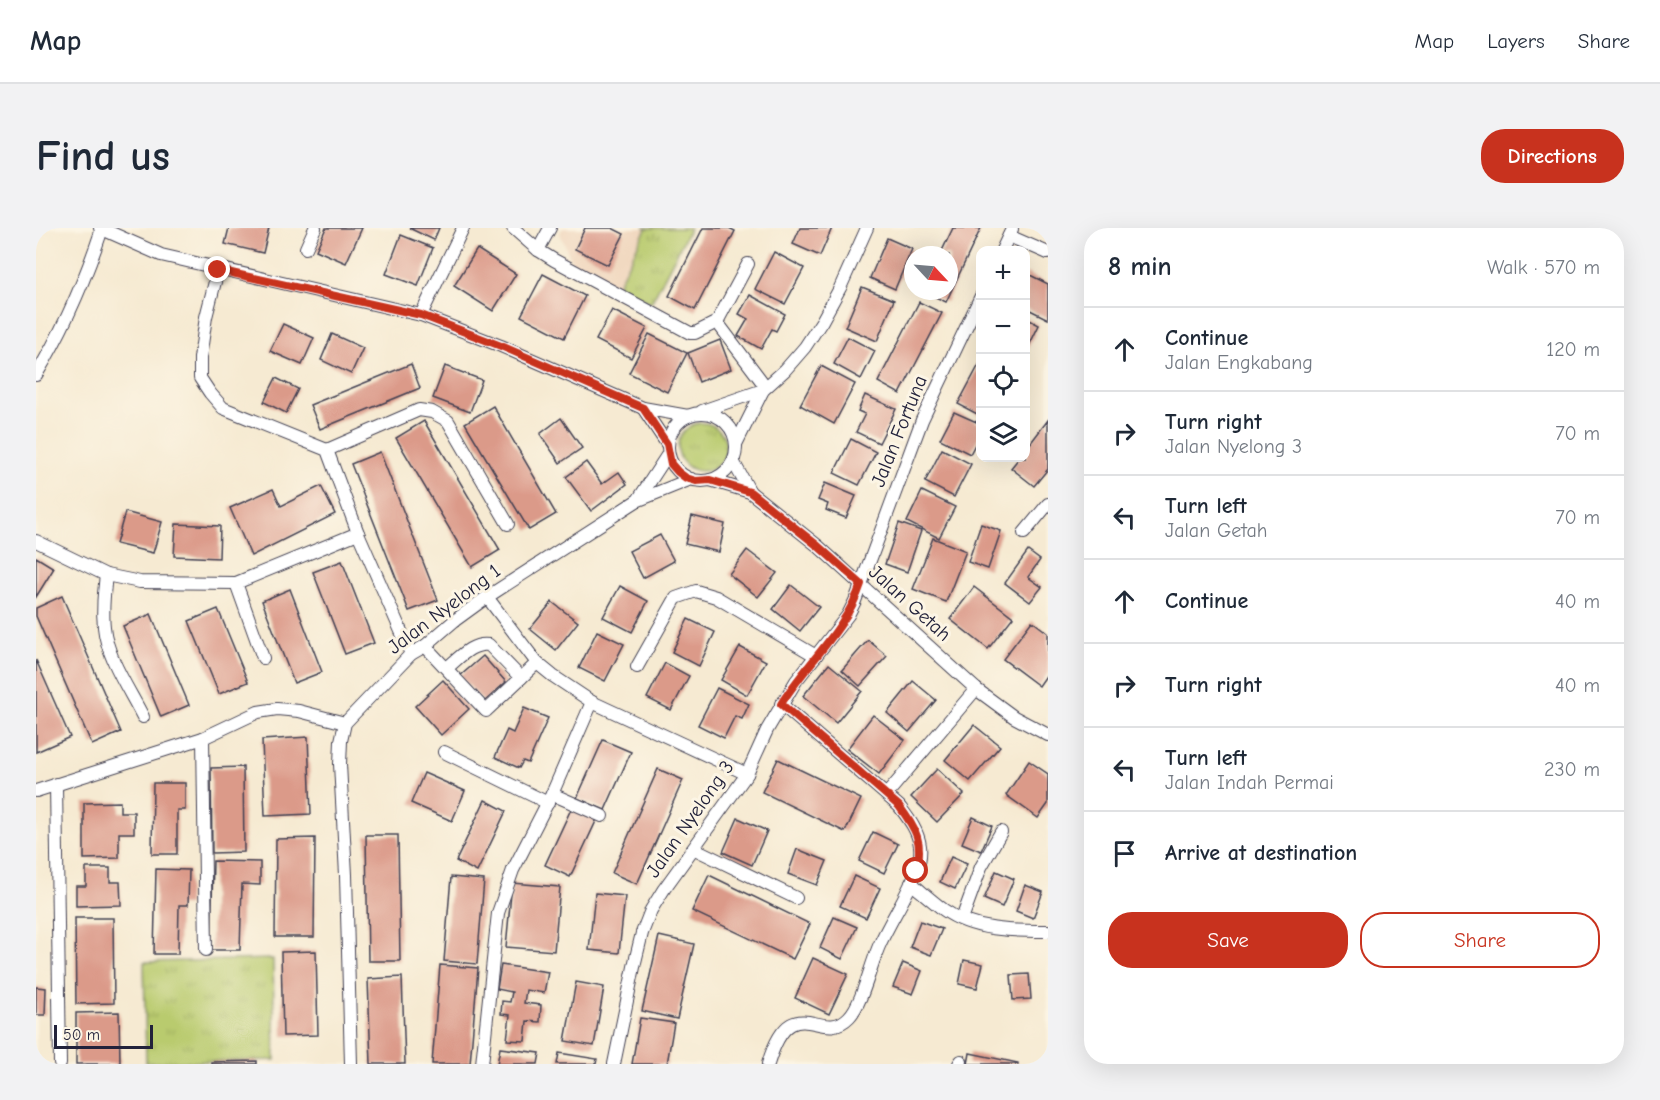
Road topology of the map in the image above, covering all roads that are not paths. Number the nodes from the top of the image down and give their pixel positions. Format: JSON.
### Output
{"nodes":[{"id":1,"x":315,"y":228,"type":"edge"},
{"id":2,"x":464,"y":228,"type":"edge"},
{"id":3,"x":513,"y":228,"type":"edge"},
{"id":4,"x":550,"y":228,"type":"edge"},
{"id":5,"x":867,"y":228,"type":"edge"},
{"id":6,"x":101,"y":229,"type":"edge"},
{"id":7,"x":1011,"y":232,"type":"edge"},
{"id":8,"x":1004,"y":246,"type":"edge"},
{"id":9,"x":306,"y":248,"type":"dead end"},
{"id":10,"x":538,"y":250,"type":"junction"},
{"id":11,"x":1048,"y":253,"type":"edge"},
{"id":12,"x":748,"y":264,"type":"dead end"},
{"id":13,"x":218,"y":270,"type":"junction"},
{"id":14,"x":979,"y":300,"type":"edge"},
{"id":15,"x":421,"y":315,"type":"junction"},
{"id":16,"x":717,"y":322,"type":"junction"},
{"id":17,"x":36,"y":375,"type":"edge"},
{"id":18,"x":764,"y":388,"type":"junction"},
{"id":19,"x":643,"y":408,"type":"junction"},
{"id":20,"x":692,"y":415,"type":"junction"},
{"id":21,"x":736,"y":444,"type":"junction"},
{"id":22,"x":668,"y":449,"type":"junction"},
{"id":23,"x":327,"y":450,"type":"junction"},
{"id":24,"x":733,"y":461,"type":"junction"},
{"id":25,"x":691,"y":479,"type":"junction"},
{"id":26,"x":710,"y":480,"type":"junction"},
{"id":27,"x":750,"y":492,"type":"junction"},
{"id":28,"x":638,"y":500,"type":"junction"},
{"id":29,"x":1048,"y":504,"type":"edge"},
{"id":30,"x":508,"y":524,"type":"dead end"},
{"id":31,"x":358,"y":533,"type":"junction"},
{"id":32,"x":1024,"y":533,"type":"dead end"},
{"id":33,"x":36,"y":541,"type":"edge"},
{"id":34,"x":106,"y":575,"type":"junction"},
{"id":35,"x":236,"y":583,"type":"junction"},
{"id":36,"x":861,"y":584,"type":"junction"},
{"id":37,"x":487,"y":597,"type":"junction"},
{"id":38,"x":425,"y":646,"type":"junction"},
{"id":39,"x":411,"y":654,"type":"junction"},
{"id":40,"x":816,"y":656,"type":"junction"},
{"id":41,"x":263,"y":658,"type":"dead end"},
{"id":42,"x":537,"y":663,"type":"junction"},
{"id":43,"x":637,"y":667,"type":"dead end"},
{"id":44,"x":447,"y":668,"type":"junction"},
{"id":45,"x":521,"y":678,"type":"junction"},
{"id":46,"x":976,"y":689,"type":"junction"},
{"id":47,"x":592,"y":702,"type":"junction"},
{"id":48,"x":781,"y":704,"type":"junction"},
{"id":49,"x":143,"y":717,"type":"dead end"},
{"id":50,"x":1048,"y":721,"type":"edge"},
{"id":51,"x":345,"y":723,"type":"junction"},
{"id":52,"x":1044,"y":733,"type":"edge"},
{"id":53,"x":203,"y":738,"type":"junction"},
{"id":54,"x":444,"y":752,"type":"dead end"},
{"id":55,"x":747,"y":774,"type":"junction"},
{"id":56,"x":56,"y":784,"type":"junction"},
{"id":57,"x":36,"y":790,"type":"edge"},
{"id":58,"x":887,"y":794,"type":"junction"},
{"id":59,"x":550,"y":798,"type":"junction"},
{"id":60,"x":602,"y":816,"type":"dead end"},
{"id":61,"x":1001,"y":832,"type":"dead end"},
{"id":62,"x":695,"y":849,"type":"junction"},
{"id":63,"x":911,"y":883,"type":"junction"},
{"id":64,"x":796,"y":898,"type":"dead end"},
{"id":65,"x":962,"y":919,"type":"junction"},
{"id":66,"x":1048,"y":932,"type":"edge"},
{"id":67,"x":206,"y":950,"type":"dead end"},
{"id":68,"x":60,"y":1064,"type":"edge"},
{"id":69,"x":351,"y":1064,"type":"edge"},
{"id":70,"x":482,"y":1064,"type":"edge"},
{"id":71,"x":614,"y":1064,"type":"edge"},
{"id":72,"x":768,"y":1064,"type":"edge"}],
"edges":[{"from":1,"to":9,"type":"street"},
{"from":2,"to":15,"type":"street"},
{"from":3,"to":10,"type":"street"},
{"from":4,"to":10,"type":"street"},
{"from":5,"to":18,"type":"street"},
{"from":6,"to":13,"type":"street"},
{"from":6,"to":17,"type":"street"},
{"from":7,"to":8,"type":"street"},
{"from":7,"to":11,"type":"street"},
{"from":10,"to":16,"type":"street"},
{"from":12,"to":16,"type":"street"},
{"from":13,"to":15,"type":"street"},
{"from":13,"to":23,"type":"street"},
{"from":14,"to":36,"type":"street","name":"Jalan Fortuna"},
{"from":15,"to":19,"type":"street"},
{"from":16,"to":18,"type":"street"},
{"from":18,"to":20,"type":"street"},
{"from":18,"to":21,"type":"street"},
{"from":19,"to":20,"type":"street"},
{"from":19,"to":22,"type":"street"},
{"from":20,"to":21,"type":"street"},
{"from":20,"to":22,"type":"street"},
{"from":21,"to":24,"type":"street"},
{"from":22,"to":25,"type":"street"},
{"from":22,"to":28,"type":"street","name":"Jalan Nyelong 1"},
{"from":23,"to":30,"type":"street"},
{"from":23,"to":31,"type":"street"},
{"from":24,"to":26,"type":"street"},
{"from":24,"to":27,"type":"street"},
{"from":25,"to":26,"type":"street"},
{"from":25,"to":28,"type":"street"},
{"from":26,"to":27,"type":"street"},
{"from":27,"to":36,"type":"street","name":"Jalan Getah"},
{"from":28,"to":37,"type":"street","name":"Jalan Nyelong 1"},
{"from":29,"to":32,"type":"street"},
{"from":31,"to":35,"type":"street"},
{"from":31,"to":39,"type":"street"},
{"from":33,"to":34,"type":"street"},
{"from":34,"to":35,"type":"street"},
{"from":34,"to":49,"type":"street"},
{"from":35,"to":41,"type":"street"},
{"from":36,"to":40,"type":"street","name":"Jalan Nyelong 3"},
{"from":36,"to":46,"type":"street","name":"Jalan Getah"},
{"from":37,"to":38,"type":"street","name":"Jalan Nyelong 1"},
{"from":37,"to":42,"type":"street"},
{"from":38,"to":39,"type":"street","name":"Jalan Nyelong 1"},
{"from":38,"to":44,"type":"street"},
{"from":39,"to":51,"type":"street","name":"Jalan Nyelong 1"},
{"from":40,"to":43,"type":"street"},
{"from":40,"to":48,"type":"street","name":"Jalan Nyelong 3"},
{"from":42,"to":45,"type":"street"},
{"from":42,"to":47,"type":"street"},
{"from":44,"to":45,"type":"street"},
{"from":44,"to":45,"type":"street"},
{"from":46,"to":52,"type":"street","name":"Jalan Getah"},
{"from":46,"to":58,"type":"street"},
{"from":47,"to":55,"type":"street"},
{"from":47,"to":59,"type":"street"},
{"from":48,"to":55,"type":"street","name":"Jalan Nyelong 3"},
{"from":48,"to":58,"type":"street"},
{"from":50,"to":52,"type":"street"},
{"from":51,"to":53,"type":"street"},
{"from":51,"to":69,"type":"street"},
{"from":53,"to":56,"type":"street"},
{"from":53,"to":67,"type":"street"},
{"from":54,"to":59,"type":"street"},
{"from":55,"to":62,"type":"street","name":"Jalan Nyelong 3"},
{"from":56,"to":57,"type":"street"},
{"from":56,"to":68,"type":"street"},
{"from":58,"to":63,"type":"street"},
{"from":59,"to":60,"type":"street"},
{"from":59,"to":70,"type":"street"},
{"from":61,"to":65,"type":"street"},
{"from":62,"to":64,"type":"street"},
{"from":62,"to":71,"type":"street","name":"Jalan Nyelong 3"},
{"from":63,"to":65,"type":"street"},
{"from":63,"to":72,"type":"street"},
{"from":65,"to":66,"type":"street"}]}
